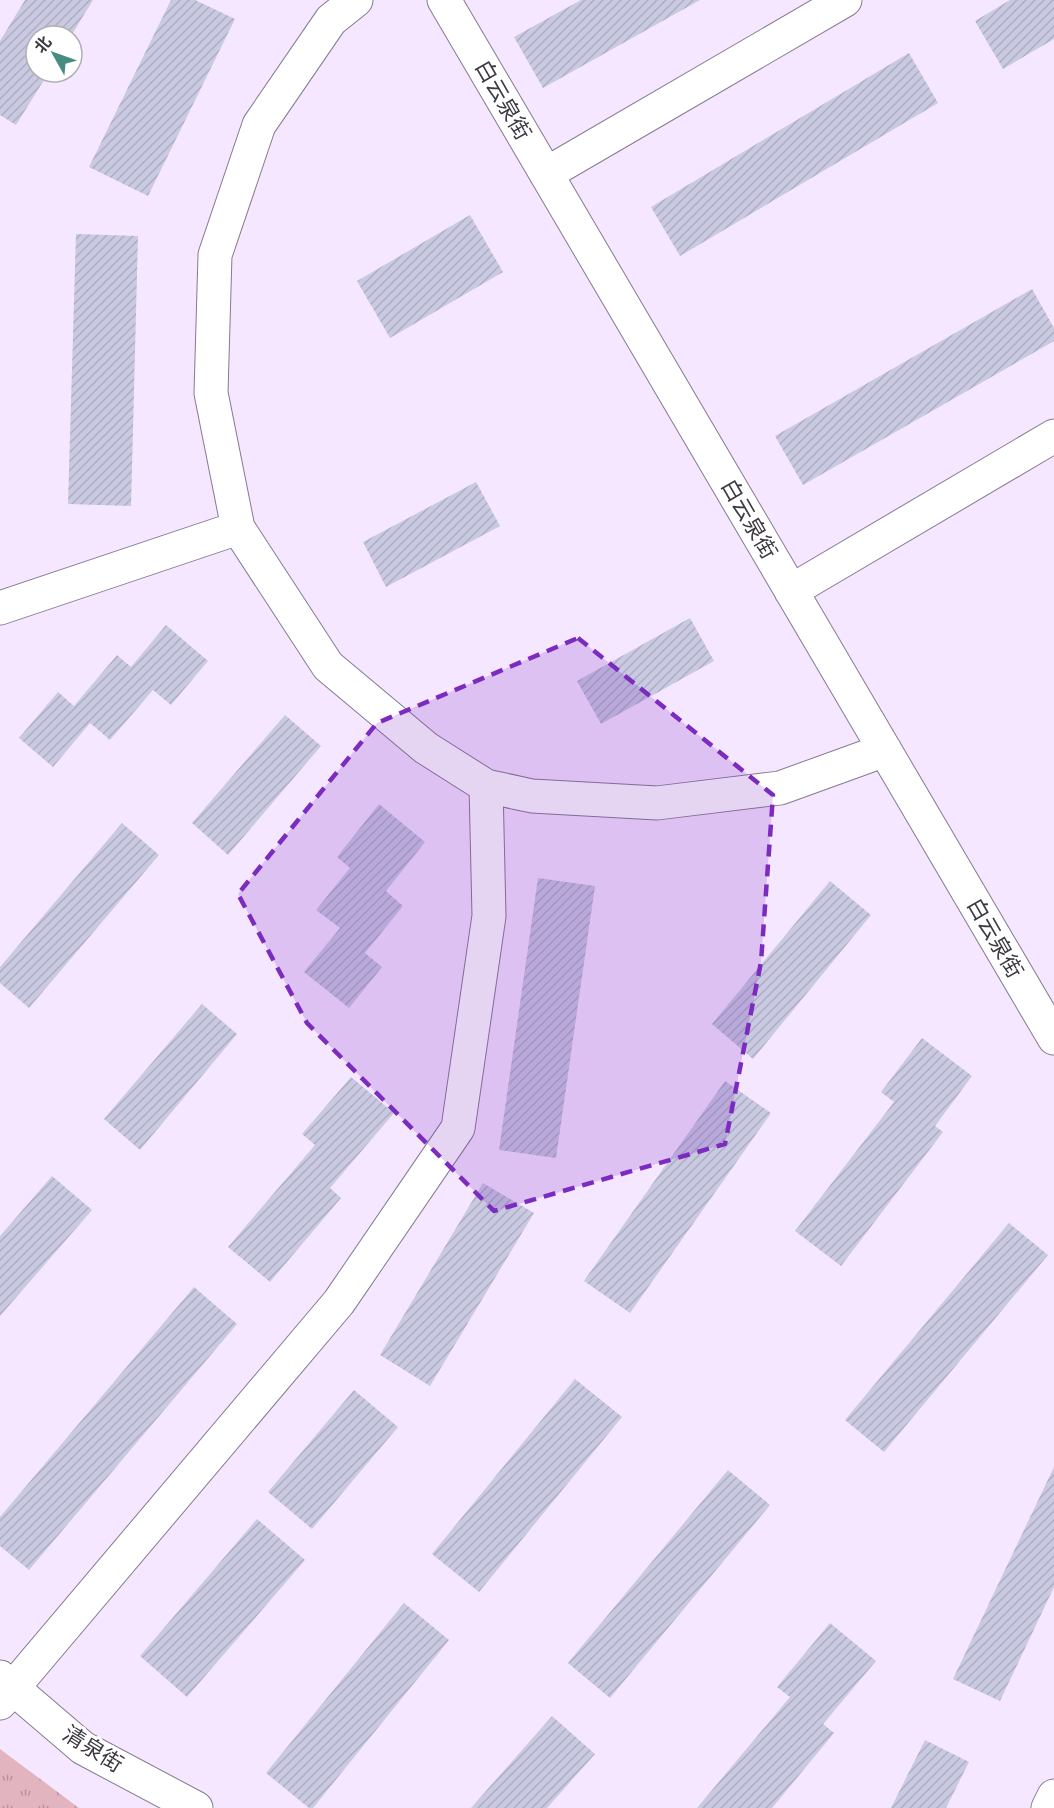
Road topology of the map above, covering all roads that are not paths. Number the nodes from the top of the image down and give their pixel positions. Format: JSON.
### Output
{"nodes":[{"id":1,"x":356,"y":0,"type":"edge"},
{"id":2,"x":444,"y":0,"type":"edge"},
{"id":3,"x":845,"y":0,"type":"edge"},
{"id":4,"x":546,"y":174,"type":"junction"},
{"id":5,"x":1054,"y":436,"type":"edge"},
{"id":6,"x":238,"y":528,"type":"junction"},
{"id":7,"x":791,"y":591,"type":"junction"},
{"id":8,"x":0,"y":608,"type":"edge"},
{"id":9,"x":885,"y":750,"type":"junction"},
{"id":10,"x":486,"y":786,"type":"junction"},
{"id":11,"x":1054,"y":1038,"type":"edge"},
{"id":12,"x":4,"y":1690,"type":"edge"},
{"id":13,"x":1054,"y":1796,"type":"edge"},
{"id":14,"x":196,"y":1808,"type":"edge"},
{"id":15,"x":1048,"y":1808,"type":"edge"}],
"edges":[{"from":1,"to":6,"type":"street"},
{"from":2,"to":4,"type":"street","name":"白云泉街"},
{"from":3,"to":4,"type":"street"},
{"from":4,"to":7,"type":"street","name":"白云泉街"},
{"from":5,"to":7,"type":"street"},
{"from":6,"to":8,"type":"street"},
{"from":6,"to":10,"type":"street"},
{"from":7,"to":9,"type":"street","name":"白云泉街"},
{"from":9,"to":10,"type":"street"},
{"from":9,"to":11,"type":"street","name":"白云泉街"},
{"from":10,"to":12,"type":"street"},
{"from":12,"to":14,"type":"street","name":"清泉街"},
{"from":13,"to":15,"type":"street"}]}
